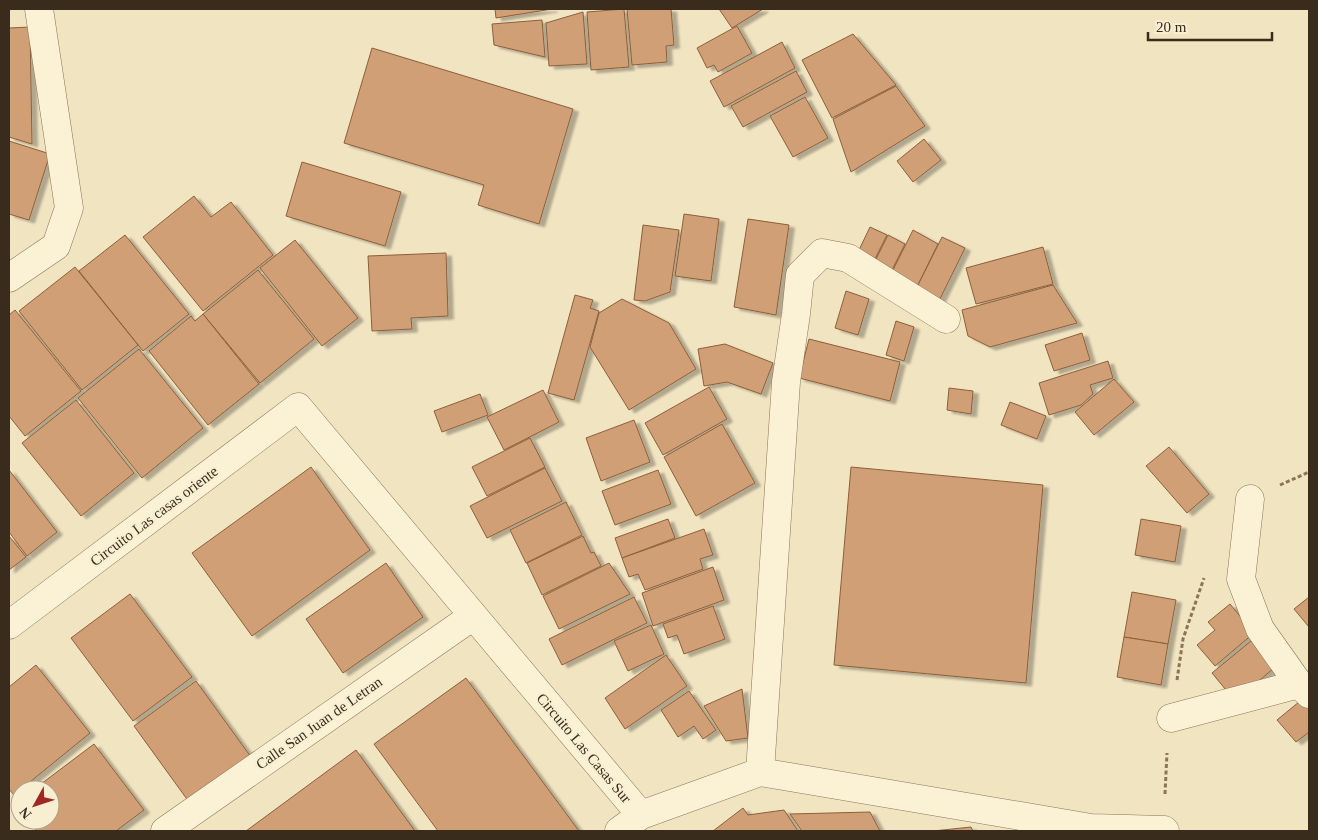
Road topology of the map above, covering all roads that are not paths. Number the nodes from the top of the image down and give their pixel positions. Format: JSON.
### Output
{"nodes":[{"id":1,"x":39,"y":9,"type":"edge"},
{"id":2,"x":9,"y":277,"type":"edge"},
{"id":3,"x":946,"y":319,"type":"dead end"},
{"id":4,"x":298,"y":407,"type":"joint"},
{"id":5,"x":1250,"y":499,"type":"road end"},
{"id":6,"x":473,"y":616,"type":"junction"},
{"id":7,"x":9,"y":625,"type":"edge"},
{"id":8,"x":1304,"y":689,"type":"edge"},
{"id":9,"x":1171,"y":718,"type":"road end"},
{"id":10,"x":760,"y":772,"type":"junction"},
{"id":11,"x":641,"y":815,"type":"junction"},
{"id":12,"x":1089,"y":830,"type":"edge"},
{"id":13,"x":165,"y":831,"type":"edge"},
{"id":14,"x":619,"y":831,"type":"edge"},
{"id":15,"x":1165,"y":831,"type":"edge"}],
"edges":[{"from":1,"to":2,"type":"street"},
{"from":3,"to":10,"type":"street"},
{"from":4,"to":6,"type":"street","name":"Circuito Las Casas Sur"},
{"from":4,"to":7,"type":"street","name":"Circuito Las casas oriente"},
{"from":5,"to":8,"type":"street"},
{"from":6,"to":11,"type":"street","name":"Circuito Las Casas Sur"},
{"from":6,"to":13,"type":"street","name":"Calle San Juan de Letran"},
{"from":8,"to":9,"type":"street"},
{"from":10,"to":11,"type":"street","name":"Circuito Las Casas Sur"},
{"from":10,"to":12,"type":"street","name":"Circuito Las Casas Sur"},
{"from":11,"to":14,"type":"street"},
{"from":12,"to":15,"type":"street","name":"Circuito Las Casas Sur"}]}
